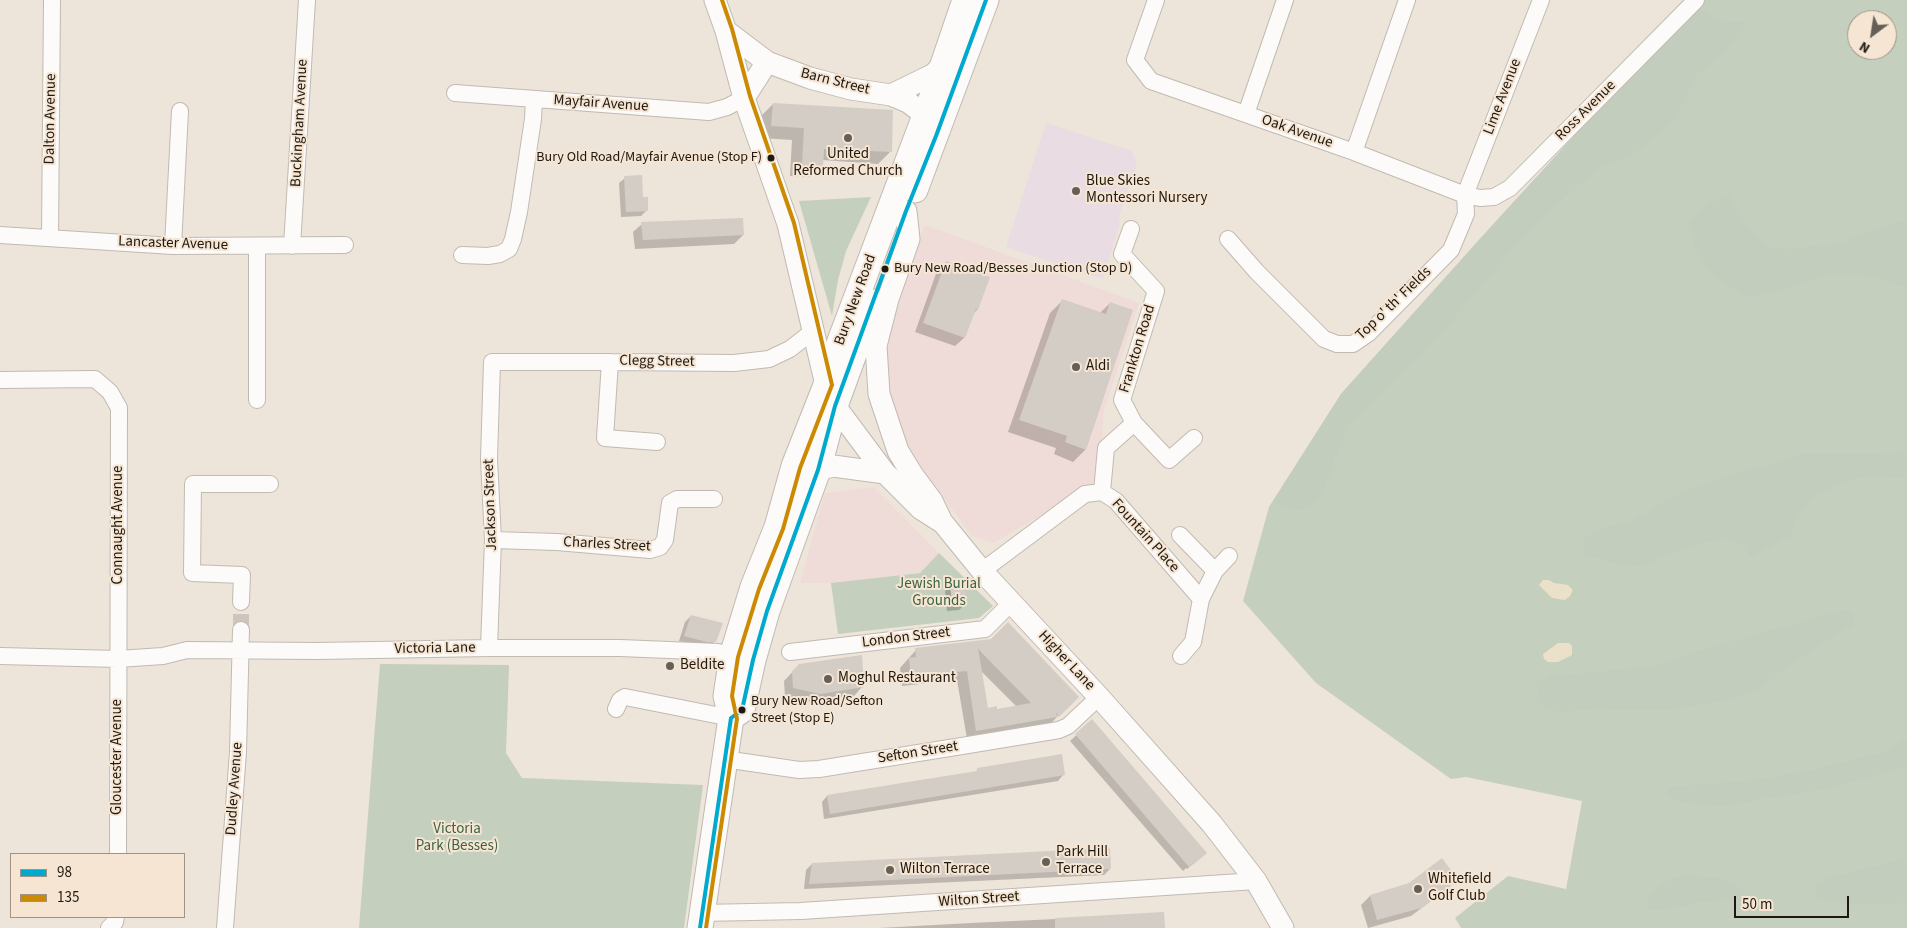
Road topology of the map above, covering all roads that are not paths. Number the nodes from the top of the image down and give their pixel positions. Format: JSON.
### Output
{"nodes":[{"id":1,"x":52,"y":0,"type":"edge"},
{"id":2,"x":307,"y":0,"type":"edge"},
{"id":3,"x":714,"y":0,"type":"edge"},
{"id":4,"x":965,"y":0,"type":"edge"},
{"id":5,"x":986,"y":0,"type":"edge"},
{"id":6,"x":1156,"y":0,"type":"edge"},
{"id":7,"x":1285,"y":0,"type":"edge"},
{"id":8,"x":1407,"y":0,"type":"edge"},
{"id":9,"x":1542,"y":0,"type":"edge"},
{"id":10,"x":1696,"y":0,"type":"edge"},
{"id":11,"x":726,"y":31,"type":"junction"},
{"id":12,"x":767,"y":62,"type":"junction"},
{"id":13,"x":943,"y":64,"type":"junction"},
{"id":14,"x":455,"y":93,"type":"dead end"},
{"id":15,"x":891,"y":95,"type":"junction"},
{"id":16,"x":744,"y":98,"type":"junction"},
{"id":17,"x":534,"y":99,"type":"junction"},
{"id":18,"x":180,"y":111,"type":"dead end"},
{"id":19,"x":1246,"y":114,"type":"junction"},
{"id":20,"x":930,"y":125,"type":"junction"},
{"id":21,"x":1354,"y":152,"type":"junction"},
{"id":22,"x":1465,"y":195,"type":"junction"},
{"id":23,"x":906,"y":211,"type":"junction"},
{"id":24,"x":1131,"y":228,"type":"dead end"},
{"id":25,"x":0,"y":235,"type":"edge"},
{"id":26,"x":50,"y":238,"type":"junction"},
{"id":27,"x":1228,"y":239,"type":"dead end"},
{"id":28,"x":173,"y":246,"type":"junction"},
{"id":29,"x":292,"y":246,"type":"junction"},
{"id":30,"x":345,"y":246,"type":"dead end"},
{"id":31,"x":257,"y":247,"type":"junction"},
{"id":32,"x":462,"y":255,"type":"dead end"},
{"id":33,"x":813,"y":331,"type":"junction"},
{"id":34,"x":492,"y":362,"type":"joint"},
{"id":35,"x":610,"y":362,"type":"junction"},
{"id":36,"x":0,"y":380,"type":"edge"},
{"id":37,"x":831,"y":396,"type":"junction"},
{"id":38,"x":257,"y":400,"type":"dead end"},
{"id":39,"x":1134,"y":423,"type":"junction"},
{"id":40,"x":1194,"y":438,"type":"dead end"},
{"id":41,"x":657,"y":442,"type":"dead end"},
{"id":42,"x":818,"y":470,"type":"junction"},
{"id":43,"x":885,"y":474,"type":"junction"},
{"id":44,"x":270,"y":484,"type":"dead end"},
{"id":45,"x":1102,"y":492,"type":"junction"},
{"id":46,"x":714,"y":499,"type":"dead end"},
{"id":47,"x":943,"y":524,"type":"junction"},
{"id":48,"x":1180,"y":535,"type":"dead end"},
{"id":49,"x":493,"y":540,"type":"junction"},
{"id":50,"x":1229,"y":556,"type":"dead end"},
{"id":51,"x":982,"y":571,"type":"junction"},
{"id":52,"x":1215,"y":571,"type":"junction"},
{"id":53,"x":1201,"y":599,"type":"junction"},
{"id":54,"x":241,"y":602,"type":"tunnel mouth"},
{"id":55,"x":1012,"y":603,"type":"junction"},
{"id":56,"x":240,"y":630,"type":"tunnel mouth"},
{"id":57,"x":489,"y":648,"type":"junction"},
{"id":58,"x":240,"y":650,"type":"junction"},
{"id":59,"x":790,"y":652,"type":"dead end"},
{"id":60,"x":0,"y":656,"type":"edge"},
{"id":61,"x":1181,"y":656,"type":"dead end"},
{"id":62,"x":742,"y":658,"type":"junction"},
{"id":63,"x":118,"y":659,"type":"junction"},
{"id":64,"x":1099,"y":696,"type":"junction"},
{"id":65,"x":616,"y":709,"type":"dead end"},
{"id":66,"x":731,"y":718,"type":"junction"},
{"id":67,"x":724,"y":759,"type":"junction"},
{"id":68,"x":118,"y":853,"type":"edge"},
{"id":69,"x":1256,"y":881,"type":"junction"},
{"id":70,"x":116,"y":918,"type":"edge"},
{"id":71,"x":700,"y":921,"type":"edge"},
{"id":72,"x":109,"y":928,"type":"edge"},
{"id":73,"x":225,"y":928,"type":"edge"},
{"id":74,"x":1284,"y":928,"type":"edge"}],
"edges":[{"from":1,"to":26,"type":"street","name":"Dalton Avenue"},
{"from":2,"to":29,"type":"street","name":"Buckingham Avenue"},
{"from":3,"to":11,"type":"main road"},
{"from":4,"to":13,"type":"highway","name":"Bury New Road"},
{"from":5,"to":20,"type":"highway","name":"Bury New Road"},
{"from":6,"to":19,"type":"street","name":"Oak Avenue"},
{"from":7,"to":19,"type":"street"},
{"from":8,"to":21,"type":"street"},
{"from":9,"to":22,"type":"street","name":"Lime Avenue"},
{"from":10,"to":22,"type":"street","name":"Ross Avenue"},
{"from":11,"to":12,"type":"main road","name":"Barn Street"},
{"from":11,"to":16,"type":"main road"},
{"from":12,"to":15,"type":"main road","name":"Barn Street"},
{"from":12,"to":16,"type":"main road"},
{"from":13,"to":15,"type":"main road"},
{"from":13,"to":20,"type":"highway","name":"Bury New Road"},
{"from":14,"to":17,"type":"street","name":"Mayfair Avenue"},
{"from":15,"to":20,"type":"main road","name":"Barn Street"},
{"from":16,"to":17,"type":"street","name":"Mayfair Avenue"},
{"from":16,"to":33,"type":"main road"},
{"from":17,"to":32,"type":"street"},
{"from":18,"to":28,"type":"street"},
{"from":19,"to":21,"type":"street","name":"Oak Avenue"},
{"from":20,"to":23,"type":"highway","name":"Bury New Road"},
{"from":20,"to":37,"type":"highway","name":"Bury New Road"},
{"from":21,"to":22,"type":"street","name":"Oak Avenue"},
{"from":22,"to":27,"type":"street","name":"Top o' th' Fields"},
{"from":23,"to":37,"type":"highway","name":"Bury New Road"},
{"from":23,"to":47,"type":"main road"},
{"from":24,"to":39,"type":"street","name":"Frankton Road"},
{"from":25,"to":26,"type":"street","name":"Lancaster Avenue"},
{"from":26,"to":28,"type":"street","name":"Lancaster Avenue"},
{"from":28,"to":31,"type":"street","name":"Lancaster Avenue"},
{"from":29,"to":30,"type":"street","name":"Lancaster Avenue"},
{"from":29,"to":31,"type":"street","name":"Lancaster Avenue"},
{"from":31,"to":38,"type":"street"},
{"from":33,"to":35,"type":"street","name":"Clegg Street"},
{"from":33,"to":37,"type":"main road"},
{"from":34,"to":35,"type":"street","name":"Clegg Street"},
{"from":34,"to":49,"type":"street","name":"Jackson Street"},
{"from":35,"to":41,"type":"street"},
{"from":36,"to":63,"type":"street","name":"Connaught Avenue"},
{"from":37,"to":42,"type":"highway","name":"Bury New Road"},
{"from":37,"to":43,"type":"main road","name":"Higher Lane"},
{"from":37,"to":62,"type":"highway","name":"Bury New Road"},
{"from":39,"to":40,"type":"street","name":"Frankton Road"},
{"from":39,"to":45,"type":"street"},
{"from":42,"to":43,"type":"main road"},
{"from":42,"to":62,"type":"highway","name":"Bury New Road"},
{"from":43,"to":47,"type":"main road","name":"Higher Lane"},
{"from":44,"to":54,"type":"street"},
{"from":45,"to":51,"type":"street","name":"Fountain Place"},
{"from":45,"to":53,"type":"street","name":"Fountain Place"},
{"from":46,"to":49,"type":"street","name":"Charles Street"},
{"from":47,"to":51,"type":"main road","name":"Higher Lane"},
{"from":48,"to":52,"type":"street"},
{"from":49,"to":57,"type":"street","name":"Jackson Street"},
{"from":50,"to":52,"type":"street"},
{"from":51,"to":55,"type":"main road","name":"Higher Lane"},
{"from":52,"to":53,"type":"street"},
{"from":53,"to":61,"type":"street"},
{"from":55,"to":59,"type":"street","name":"London Street"},
{"from":55,"to":64,"type":"main road","name":"Higher Lane"},
{"from":56,"to":58,"type":"street","name":"Dudley Avenue"},
{"from":57,"to":58,"type":"street","name":"Victoria Lane"},
{"from":57,"to":62,"type":"street","name":"Victoria Lane"},
{"from":58,"to":63,"type":"street","name":"Victoria Lane"},
{"from":58,"to":73,"type":"street","name":"Dudley Avenue"},
{"from":60,"to":63,"type":"street","name":"Victoria Lane"},
{"from":62,"to":66,"type":"highway","name":"Bury New Road"},
{"from":63,"to":68,"type":"street","name":"Gloucester Avenue"},
{"from":64,"to":67,"type":"street","name":"Sefton Street"},
{"from":64,"to":69,"type":"main road","name":"Higher Lane"},
{"from":65,"to":66,"type":"street"},
{"from":66,"to":67,"type":"highway","name":"Bury New Road"},
{"from":67,"to":71,"type":"highway","name":"Bury New Road"},
{"from":69,"to":71,"type":"street","name":"Wilton Street"},
{"from":69,"to":74,"type":"main road","name":"Higher Lane"},
{"from":70,"to":72,"type":"street"}]}
